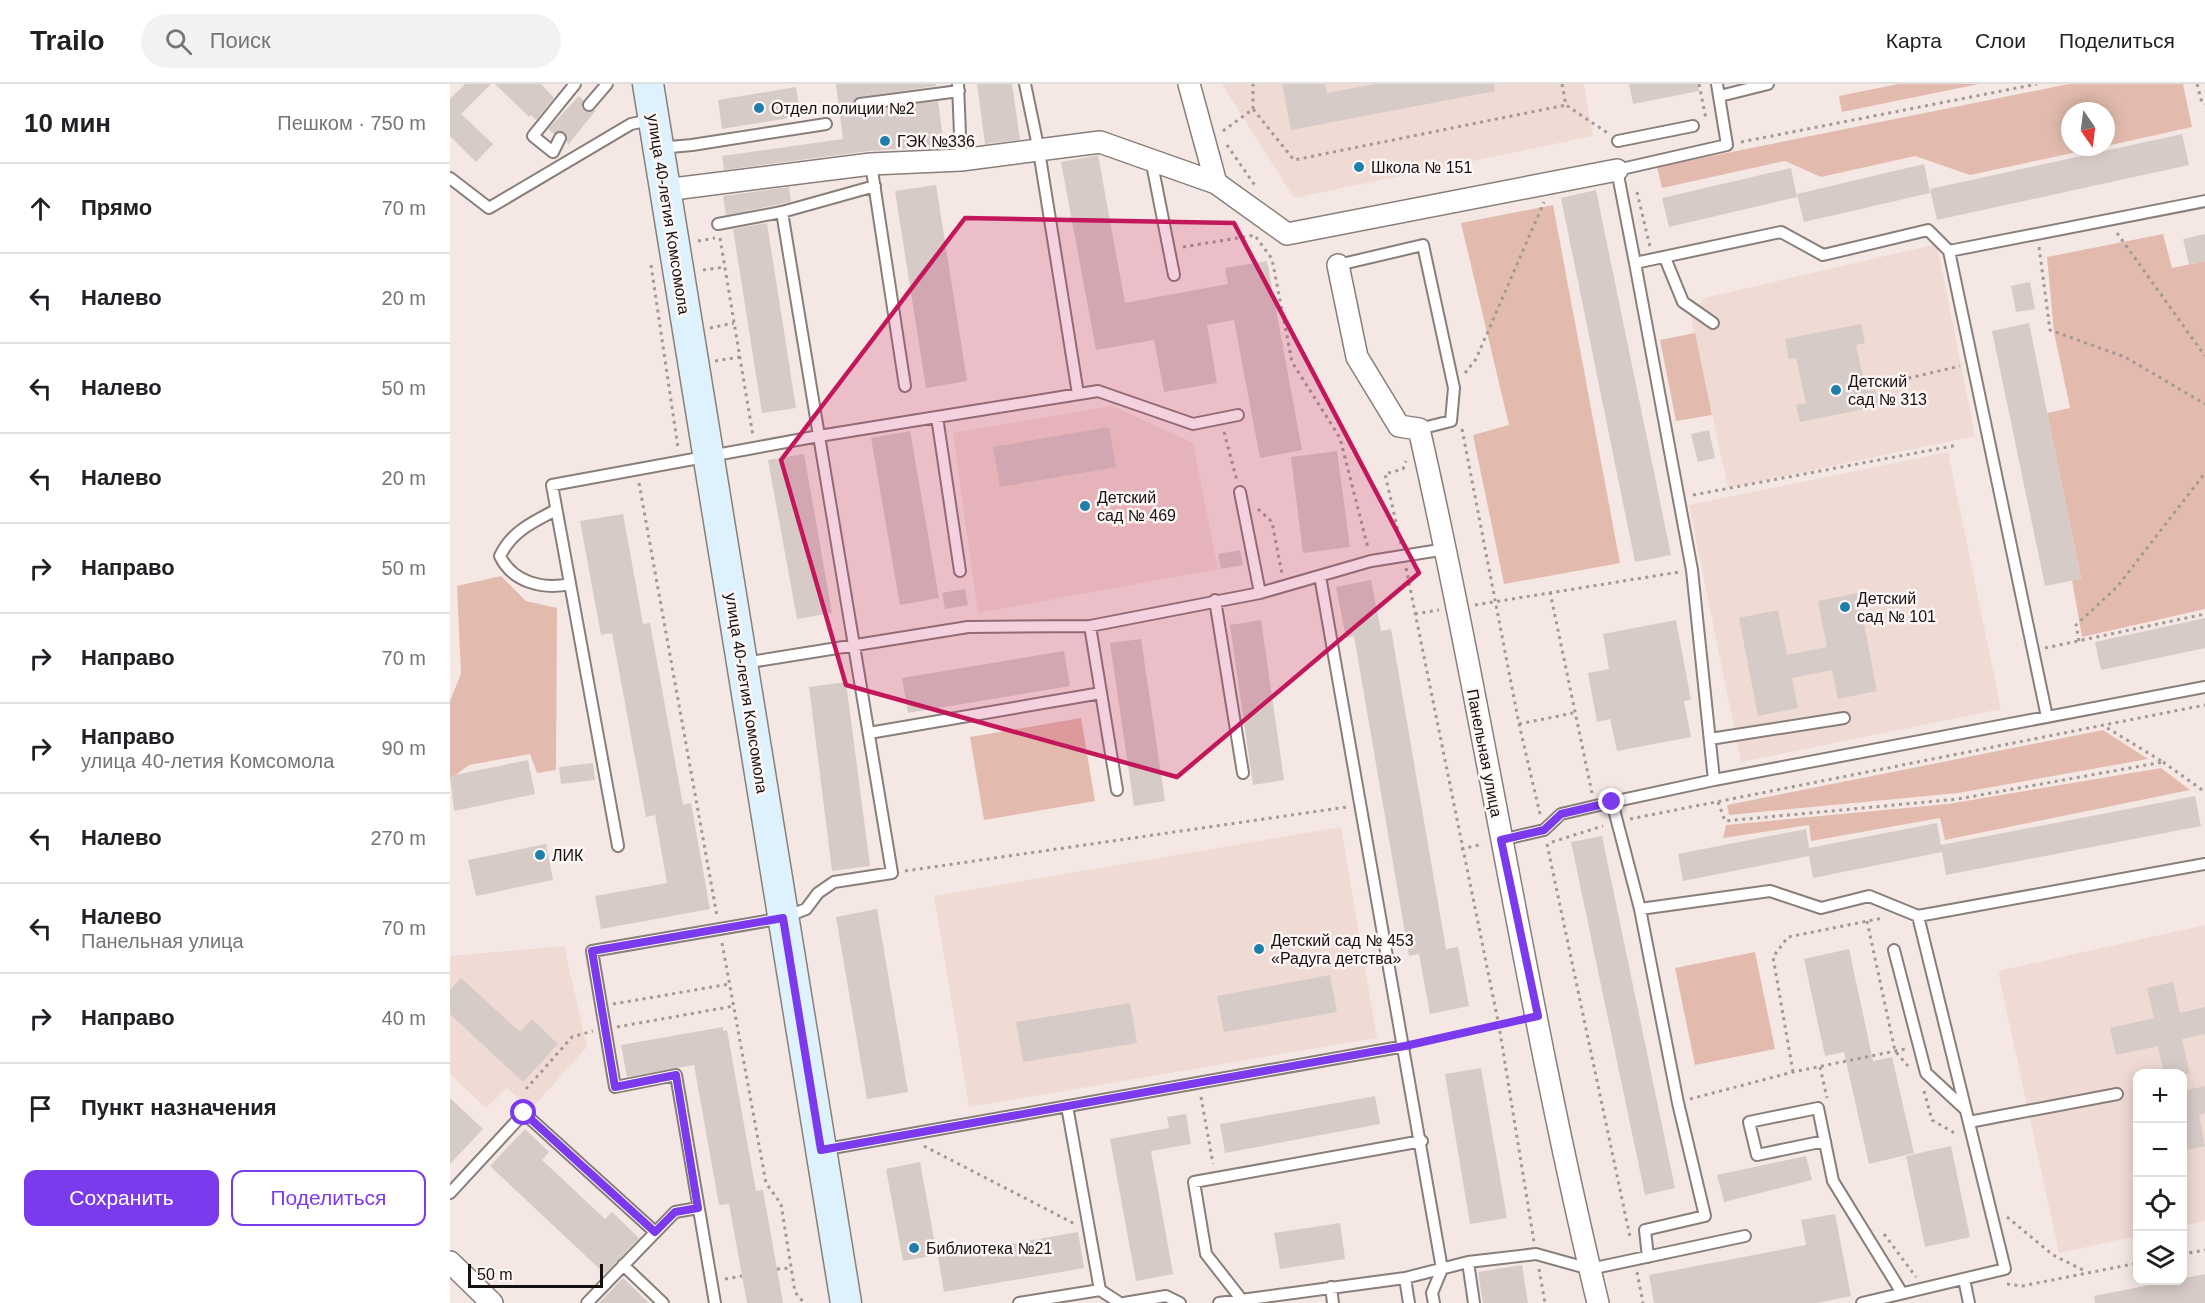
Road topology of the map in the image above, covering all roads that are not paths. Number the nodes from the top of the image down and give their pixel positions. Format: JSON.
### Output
{"nodes":[{"id":1,"x":575,"y":84,"type":"edge"},
{"id":2,"x":607,"y":84,"type":"edge"},
{"id":3,"x":648,"y":84,"type":"edge"},
{"id":4,"x":1025,"y":84,"type":"edge"},
{"id":5,"x":1189,"y":84,"type":"edge"},
{"id":6,"x":1717,"y":84,"type":"edge"},
{"id":7,"x":1768,"y":84,"type":"edge"},
{"id":8,"x":958,"y":88,"type":"edge"},
{"id":9,"x":1720,"y":96,"type":"junction"},
{"id":10,"x":860,"y":104,"type":"dead end"},
{"id":11,"x":589,"y":105,"type":"dead end"},
{"id":12,"x":654,"y":119,"type":"junction"},
{"id":13,"x":826,"y":124,"type":"dead end"},
{"id":14,"x":1693,"y":126,"type":"dead end"},
{"id":15,"x":560,"y":138,"type":"dead end"},
{"id":16,"x":1618,"y":141,"type":"road end"},
{"id":17,"x":658,"y":148,"type":"junction"},
{"id":18,"x":1039,"y":151,"type":"junction"},
{"id":19,"x":1151,"y":159,"type":"junction"},
{"id":20,"x":961,"y":160,"type":"junction"},
{"id":21,"x":872,"y":164,"type":"junction"},
{"id":22,"x":1617,"y":170,"type":"junction"},
{"id":23,"x":450,"y":178,"type":"edge"},
{"id":24,"x":1216,"y":183,"type":"junction"},
{"id":25,"x":875,"y":186,"type":"junction"},
{"id":26,"x":665,"y":190,"type":"junction"},
{"id":27,"x":2205,"y":201,"type":"edge"},
{"id":28,"x":782,"y":212,"type":"junction"},
{"id":29,"x":718,"y":224,"type":"road end"},
{"id":30,"x":1949,"y":251,"type":"junction"},
{"id":31,"x":1665,"y":258,"type":"junction"},
{"id":32,"x":1635,"y":263,"type":"junction"},
{"id":33,"x":1338,"y":265,"type":"joint"},
{"id":34,"x":1174,"y":274,"type":"dead end"},
{"id":35,"x":1713,"y":323,"type":"dead end"},
{"id":36,"x":905,"y":386,"type":"dead end"},
{"id":37,"x":1078,"y":394,"type":"junction"},
{"id":38,"x":1238,"y":415,"type":"dead end"},
{"id":39,"x":937,"y":417,"type":"junction"},
{"id":40,"x":1419,"y":429,"type":"junction"},
{"id":41,"x":819,"y":436,"type":"junction"},
{"id":42,"x":694,"y":458,"type":"junction"},
{"id":43,"x":1240,"y":492,"type":"dead end"},
{"id":44,"x":556,"y":510,"type":"junction"},
{"id":45,"x":1446,"y":549,"type":"junction"},
{"id":46,"x":960,"y":571,"type":"dead end"},
{"id":47,"x":1320,"y":576,"type":"junction"},
{"id":48,"x":570,"y":584,"type":"junction"},
{"id":49,"x":1260,"y":593,"type":"junction"},
{"id":50,"x":1215,"y":600,"type":"junction"},
{"id":51,"x":1090,"y":626,"type":"junction"},
{"id":52,"x":855,"y":645,"type":"junction"},
{"id":53,"x":742,"y":664,"type":"junction"},
{"id":54,"x":2205,"y":687,"type":"edge"},
{"id":55,"x":1101,"y":693,"type":"junction"},
{"id":56,"x":2047,"y":717,"type":"junction"},
{"id":57,"x":1844,"y":718,"type":"dead end"},
{"id":58,"x":869,"y":733,"type":"junction"},
{"id":59,"x":1710,"y":739,"type":"junction"},
{"id":60,"x":1243,"y":773,"type":"dead end"},
{"id":61,"x":1714,"y":780,"type":"junction"},
{"id":62,"x":1117,"y":790,"type":"dead end"},
{"id":63,"x":1612,"y":802,"type":"junction"},
{"id":64,"x":1501,"y":840,"type":"junction"},
{"id":65,"x":618,"y":846,"type":"dead end"},
{"id":66,"x":2205,"y":864,"type":"edge"},
{"id":67,"x":1640,"y":909,"type":"junction"},
{"id":68,"x":1918,"y":916,"type":"junction"},
{"id":69,"x":783,"y":918,"type":"junction"},
{"id":70,"x":1894,"y":950,"type":"dead end"},
{"id":71,"x":1405,"y":1046,"type":"junction"},
{"id":72,"x":2117,"y":1094,"type":"dead end"},
{"id":73,"x":1067,"y":1106,"type":"junction"},
{"id":74,"x":1968,"y":1117,"type":"junction"},
{"id":75,"x":1422,"y":1141,"type":"junction"},
{"id":76,"x":1825,"y":1141,"type":"junction"},
{"id":77,"x":821,"y":1150,"type":"junction"},
{"id":78,"x":450,"y":1193,"type":"edge"},
{"id":79,"x":698,"y":1208,"type":"junction"},
{"id":80,"x":655,"y":1232,"type":"junction"},
{"id":81,"x":1745,"y":1236,"type":"dead end"},
{"id":82,"x":1648,"y":1257,"type":"junction"},
{"id":83,"x":450,"y":1262,"type":"edge"},
{"id":84,"x":1468,"y":1263,"type":"junction"},
{"id":85,"x":623,"y":1265,"type":"junction"},
{"id":86,"x":1442,"y":1269,"type":"junction"},
{"id":87,"x":1590,"y":1269,"type":"junction"},
{"id":88,"x":1405,"y":1278,"type":"junction"},
{"id":89,"x":1964,"y":1278,"type":"junction"},
{"id":90,"x":1330,"y":1287,"type":"junction"},
{"id":91,"x":1100,"y":1290,"type":"junction"},
{"id":92,"x":1902,"y":1293,"type":"junction"},
{"id":93,"x":1242,"y":1300,"type":"junction"},
{"id":94,"x":492,"y":1303,"type":"edge"},
{"id":95,"x":587,"y":1303,"type":"edge"},
{"id":96,"x":663,"y":1303,"type":"edge"},
{"id":97,"x":715,"y":1303,"type":"edge"},
{"id":98,"x":846,"y":1303,"type":"edge"},
{"id":99,"x":1019,"y":1303,"type":"edge"},
{"id":100,"x":1120,"y":1303,"type":"edge"},
{"id":101,"x":1124,"y":1303,"type":"edge"},
{"id":102,"x":1180,"y":1303,"type":"edge"},
{"id":103,"x":1219,"y":1303,"type":"edge"},
{"id":104,"x":1333,"y":1303,"type":"edge"},
{"id":105,"x":1409,"y":1303,"type":"edge"},
{"id":106,"x":1434,"y":1303,"type":"edge"},
{"id":107,"x":1474,"y":1303,"type":"edge"},
{"id":108,"x":1598,"y":1303,"type":"edge"},
{"id":109,"x":1862,"y":1303,"type":"edge"},
{"id":110,"x":1969,"y":1303,"type":"edge"}],
"edges":[{"from":1,"to":15,"type":"lane"},
{"from":2,"to":11,"type":"lane"},
{"from":3,"to":12,"type":"main road","name":"улица 40-летия Комсомола"},
{"from":4,"to":18,"type":"lane"},
{"from":5,"to":24,"type":"street"},
{"from":6,"to":9,"type":"lane"},
{"from":7,"to":9,"type":"lane"},
{"from":8,"to":10,"type":"lane"},
{"from":8,"to":20,"type":"lane"},
{"from":9,"to":22,"type":"lane"},
{"from":12,"to":17,"type":"main road","name":"улица 40-летия Комсомола"},
{"from":12,"to":23,"type":"lane"},
{"from":13,"to":17,"type":"lane"},
{"from":14,"to":16,"type":"lane"},
{"from":17,"to":26,"type":"main road","name":"улица 40-летия Комсомола"},
{"from":18,"to":19,"type":"street"},
{"from":18,"to":20,"type":"street"},
{"from":18,"to":37,"type":"lane"},
{"from":19,"to":24,"type":"street"},
{"from":19,"to":34,"type":"lane"},
{"from":20,"to":21,"type":"street"},
{"from":21,"to":25,"type":"lane"},
{"from":21,"to":26,"type":"street"},
{"from":22,"to":24,"type":"street"},
{"from":22,"to":32,"type":"lane"},
{"from":25,"to":28,"type":"lane"},
{"from":25,"to":36,"type":"lane"},
{"from":26,"to":42,"type":"main road","name":"улица 40-летия Комсомола"},
{"from":27,"to":30,"type":"lane"},
{"from":28,"to":29,"type":"lane"},
{"from":28,"to":41,"type":"lane"},
{"from":30,"to":31,"type":"lane"},
{"from":30,"to":56,"type":"lane"},
{"from":31,"to":32,"type":"lane"},
{"from":31,"to":35,"type":"lane"},
{"from":32,"to":59,"type":"lane"},
{"from":33,"to":40,"type":"street"},
{"from":33,"to":40,"type":"lane"},
{"from":37,"to":38,"type":"lane"},
{"from":37,"to":39,"type":"lane"},
{"from":39,"to":41,"type":"lane"},
{"from":39,"to":46,"type":"lane"},
{"from":40,"to":45,"type":"street","name":"Панельная улица"},
{"from":41,"to":42,"type":"lane"},
{"from":41,"to":52,"type":"lane"},
{"from":42,"to":44,"type":"lane"},
{"from":42,"to":53,"type":"main road","name":"улица 40-летия Комсомола"},
{"from":43,"to":49,"type":"lane"},
{"from":44,"to":48,"type":"lane"},
{"from":44,"to":48,"type":"lane"},
{"from":45,"to":47,"type":"lane"},
{"from":45,"to":64,"type":"street","name":"Панельная улица"},
{"from":47,"to":49,"type":"lane"},
{"from":47,"to":71,"type":"lane"},
{"from":48,"to":65,"type":"lane"},
{"from":49,"to":50,"type":"lane"},
{"from":50,"to":51,"type":"lane"},
{"from":50,"to":60,"type":"lane"},
{"from":51,"to":52,"type":"lane"},
{"from":51,"to":55,"type":"lane"},
{"from":52,"to":53,"type":"lane"},
{"from":52,"to":58,"type":"lane"},
{"from":53,"to":69,"type":"main road","name":"улица 40-летия Комсомола"},
{"from":54,"to":56,"type":"lane"},
{"from":55,"to":58,"type":"lane"},
{"from":55,"to":62,"type":"lane"},
{"from":56,"to":61,"type":"lane"},
{"from":57,"to":59,"type":"lane"},
{"from":58,"to":69,"type":"lane"},
{"from":59,"to":61,"type":"lane"},
{"from":61,"to":63,"type":"lane"},
{"from":63,"to":64,"type":"lane"},
{"from":63,"to":67,"type":"lane"},
{"from":64,"to":87,"type":"street","name":"Панельная улица"},
{"from":66,"to":68,"type":"lane"},
{"from":67,"to":68,"type":"lane"},
{"from":67,"to":82,"type":"lane"},
{"from":68,"to":74,"type":"lane"},
{"from":69,"to":77,"type":"main road","name":"улица 40-летия Комсомола"},
{"from":69,"to":79,"type":"lane"},
{"from":70,"to":74,"type":"lane"},
{"from":71,"to":73,"type":"lane"},
{"from":71,"to":75,"type":"lane"},
{"from":72,"to":74,"type":"lane"},
{"from":73,"to":77,"type":"lane"},
{"from":73,"to":91,"type":"lane"},
{"from":74,"to":89,"type":"lane"},
{"from":75,"to":86,"type":"lane"},
{"from":75,"to":93,"type":"lane"},
{"from":76,"to":76,"type":"lane"},
{"from":76,"to":92,"type":"lane"},
{"from":77,"to":98,"type":"main road","name":"улица 40-летия Комсомола"},
{"from":78,"to":80,"type":"lane"},
{"from":79,"to":80,"type":"lane"},
{"from":79,"to":97,"type":"lane"},
{"from":80,"to":85,"type":"lane"},
{"from":81,"to":82,"type":"lane"},
{"from":82,"to":87,"type":"lane"},
{"from":83,"to":94,"type":"street"},
{"from":84,"to":86,"type":"lane"},
{"from":84,"to":87,"type":"lane"},
{"from":84,"to":107,"type":"lane"},
{"from":85,"to":95,"type":"lane"},
{"from":85,"to":96,"type":"lane"},
{"from":86,"to":88,"type":"lane"},
{"from":86,"to":106,"type":"lane"},
{"from":87,"to":108,"type":"street","name":"Панельная улица"},
{"from":88,"to":90,"type":"lane"},
{"from":88,"to":105,"type":"lane"},
{"from":89,"to":92,"type":"lane"},
{"from":89,"to":110,"type":"lane"},
{"from":90,"to":93,"type":"lane"},
{"from":90,"to":104,"type":"lane"},
{"from":91,"to":99,"type":"lane"},
{"from":91,"to":100,"type":"lane"},
{"from":92,"to":109,"type":"lane"},
{"from":93,"to":103,"type":"lane"},
{"from":101,"to":102,"type":"lane"}]}
